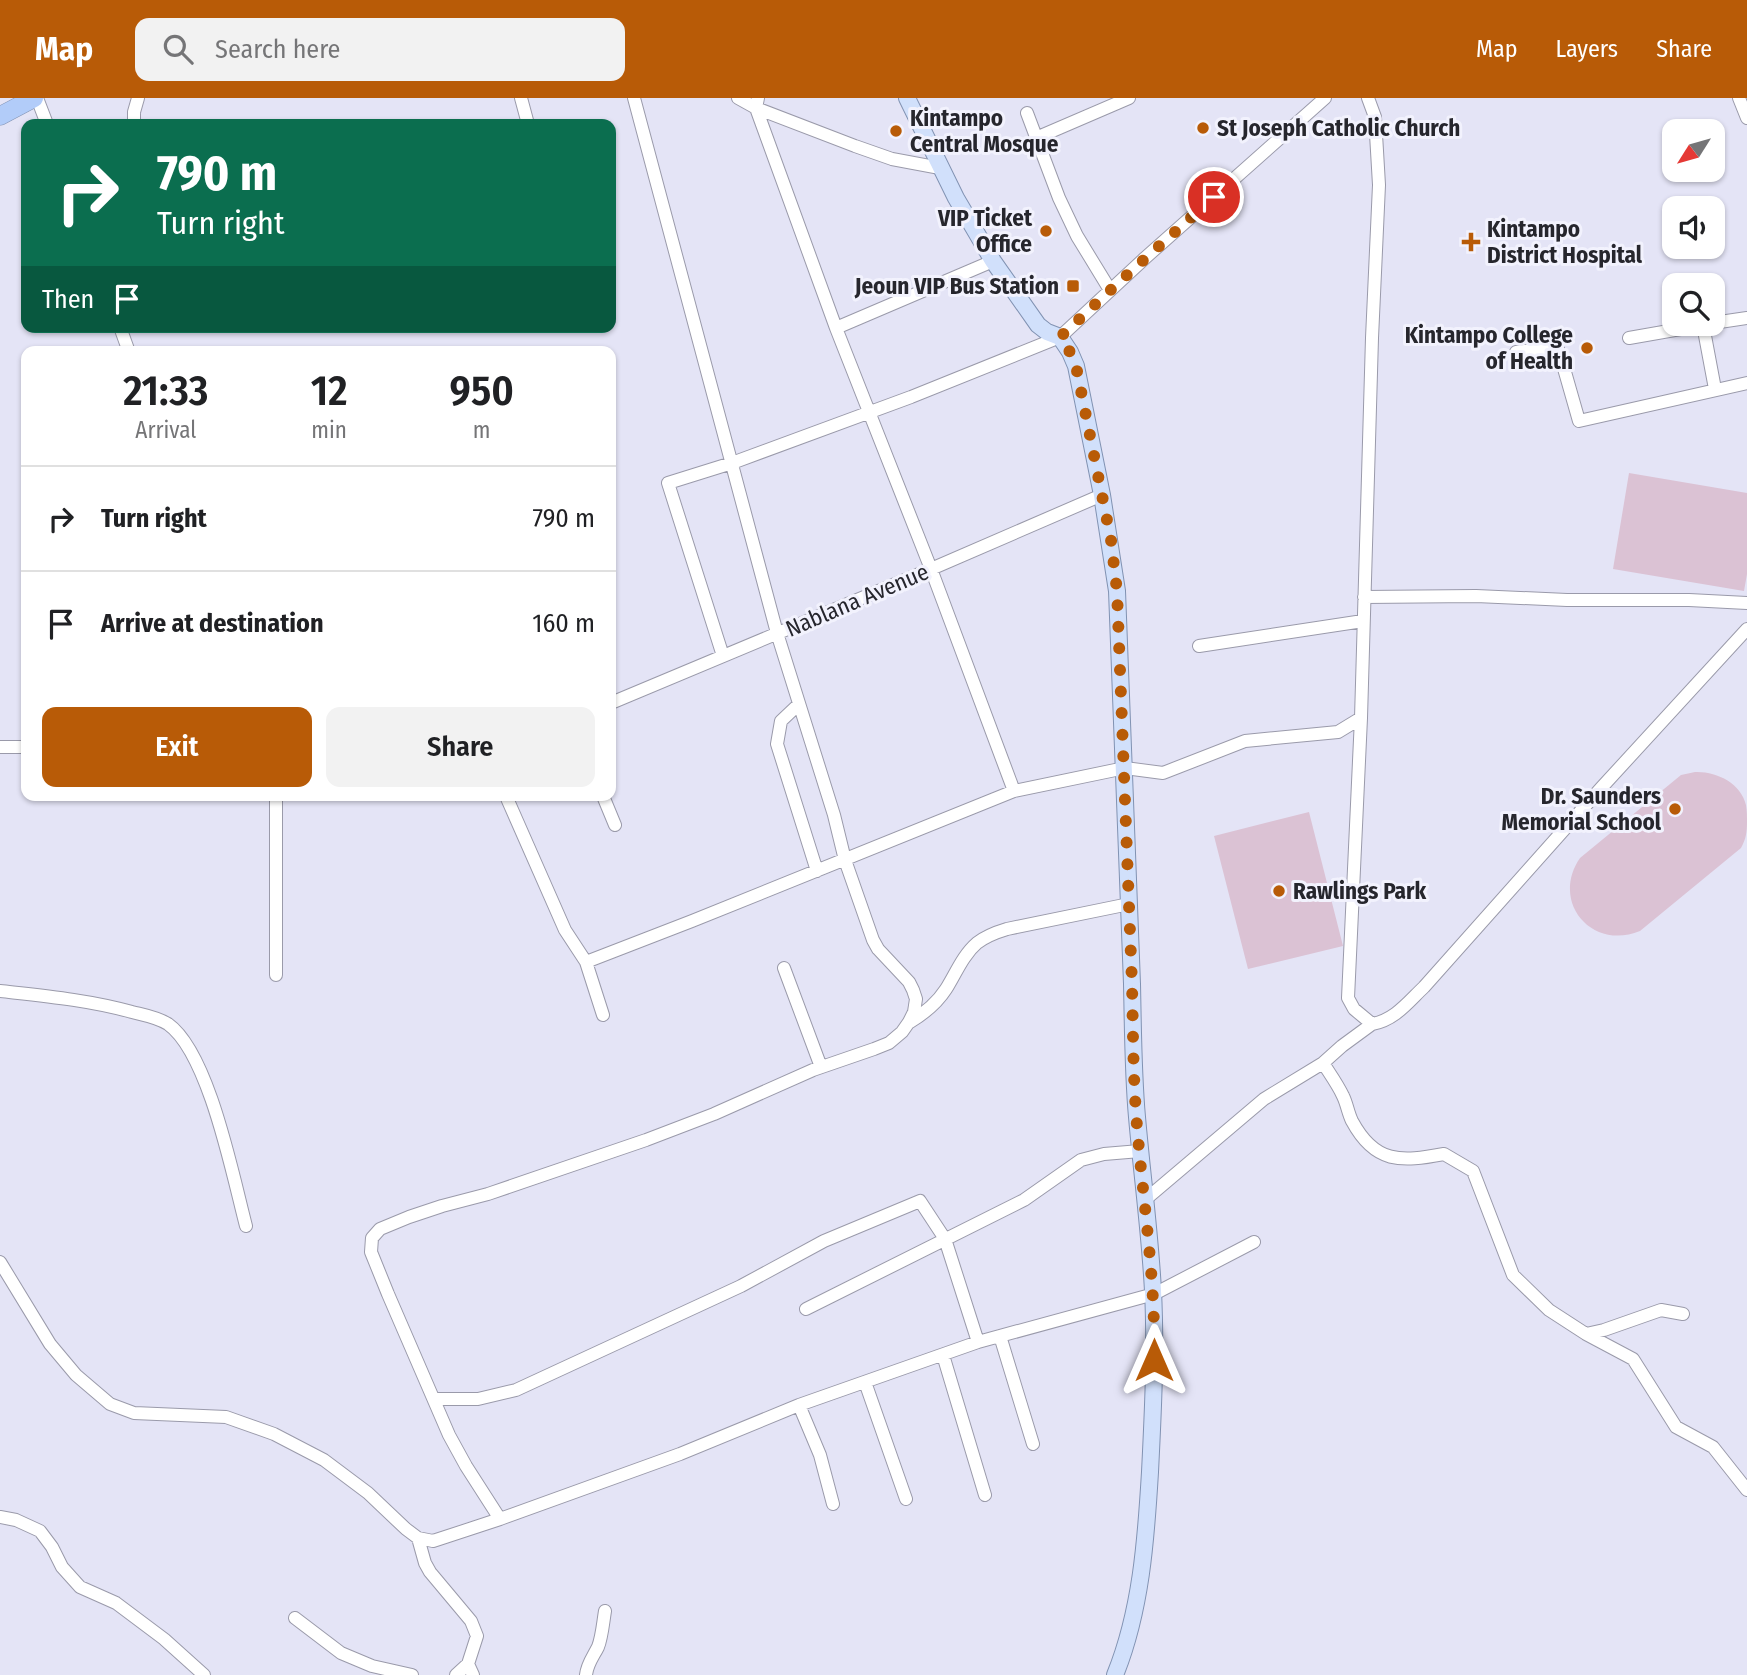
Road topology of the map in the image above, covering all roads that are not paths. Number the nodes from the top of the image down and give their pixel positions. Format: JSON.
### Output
{"nodes":[{"id":1,"x":36,"y":98,"type":"edge"},
{"id":2,"x":138,"y":98,"type":"edge"},
{"id":3,"x":521,"y":98,"type":"edge"},
{"id":4,"x":634,"y":98,"type":"edge"},
{"id":5,"x":738,"y":98,"type":"edge"},
{"id":6,"x":907,"y":98,"type":"edge"},
{"id":7,"x":1129,"y":98,"type":"edge"},
{"id":8,"x":1325,"y":98,"type":"edge"},
{"id":9,"x":1368,"y":98,"type":"edge"},
{"id":10,"x":1739,"y":98,"type":"edge"},
{"id":11,"x":757,"y":103,"type":"edge"},
{"id":12,"x":1310,"y":103,"type":"edge"},
{"id":13,"x":1027,"y":113,"type":"dead end"},
{"id":14,"x":0,"y":116,"type":"edge"},
{"id":15,"x":1747,"y":118,"type":"edge"},
{"id":16,"x":45,"y":119,"type":"edge"},
{"id":17,"x":134,"y":119,"type":"edge"},
{"id":18,"x":527,"y":119,"type":"edge"},
{"id":19,"x":1036,"y":138,"type":"junction"},
{"id":20,"x":940,"y":168,"type":"junction"},
{"id":21,"x":993,"y":261,"type":"junction"},
{"id":22,"x":1110,"y":290,"type":"junction"},
{"id":23,"x":1747,"y":318,"type":"edge"},
{"id":24,"x":1725,"y":321,"type":"edge"},
{"id":25,"x":836,"y":328,"type":"junction"},
{"id":26,"x":1662,"y":332,"type":"edge"},
{"id":27,"x":1709,"y":336,"type":"edge"},
{"id":28,"x":1060,"y":337,"type":"junction"},
{"id":29,"x":1629,"y":338,"type":"dead end"},
{"id":30,"x":1516,"y":352,"type":"dead end"},
{"id":31,"x":1747,"y":383,"type":"edge"},
{"id":32,"x":1715,"y":389,"type":"junction"},
{"id":33,"x":870,"y":411,"type":"junction"},
{"id":34,"x":732,"y":463,"type":"junction"},
{"id":35,"x":1102,"y":495,"type":"junction"},
{"id":36,"x":931,"y":569,"type":"junction"},
{"id":37,"x":1364,"y":597,"type":"junction"},
{"id":38,"x":1747,"y":603,"type":"edge"},
{"id":39,"x":1363,"y":621,"type":"junction"},
{"id":40,"x":1747,"y":629,"type":"edge"},
{"id":41,"x":777,"y":633,"type":"junction"},
{"id":42,"x":1199,"y":646,"type":"dead end"},
{"id":43,"x":723,"y":656,"type":"junction"},
{"id":44,"x":616,"y":700,"type":"edge"},
{"id":45,"x":799,"y":705,"type":"junction"},
{"id":46,"x":1361,"y":718,"type":"junction"},
{"id":47,"x":0,"y":747,"type":"edge"},
{"id":48,"x":21,"y":747,"type":"edge"},
{"id":49,"x":1125,"y":768,"type":"junction"},
{"id":50,"x":1014,"y":791,"type":"junction"},
{"id":51,"x":276,"y":801,"type":"edge"},
{"id":52,"x":508,"y":801,"type":"edge"},
{"id":53,"x":605,"y":801,"type":"edge"},
{"id":54,"x":615,"y":825,"type":"dead end"},
{"id":55,"x":845,"y":860,"type":"junction"},
{"id":56,"x":817,"y":871,"type":"junction"},
{"id":57,"x":1129,"y":904,"type":"junction"},
{"id":58,"x":586,"y":962,"type":"junction"},
{"id":59,"x":784,"y":968,"type":"dead end"},
{"id":60,"x":276,"y":975,"type":"dead end"},
{"id":61,"x":0,"y":991,"type":"edge"},
{"id":62,"x":603,"y":1015,"type":"dead end"},
{"id":63,"x":909,"y":1022,"type":"junction"},
{"id":64,"x":1372,"y":1024,"type":"junction"},
{"id":65,"x":1323,"y":1063,"type":"junction"},
{"id":66,"x":821,"y":1067,"type":"junction"},
{"id":67,"x":1140,"y":1151,"type":"junction"},
{"id":68,"x":1146,"y":1199,"type":"junction"},
{"id":69,"x":246,"y":1226,"type":"dead end"},
{"id":70,"x":945,"y":1239,"type":"junction"},
{"id":71,"x":1254,"y":1242,"type":"dead end"},
{"id":72,"x":0,"y":1263,"type":"edge"},
{"id":73,"x":1154,"y":1294,"type":"junction"},
{"id":74,"x":806,"y":1309,"type":"dead end"},
{"id":75,"x":1683,"y":1314,"type":"dead end"},
{"id":76,"x":1586,"y":1334,"type":"junction"},
{"id":77,"x":1000,"y":1336,"type":"junction"},
{"id":78,"x":978,"y":1342,"type":"junction"},
{"id":79,"x":943,"y":1355,"type":"junction"},
{"id":80,"x":865,"y":1382,"type":"junction"},
{"id":81,"x":434,"y":1399,"type":"junction"},
{"id":82,"x":799,"y":1405,"type":"junction"},
{"id":83,"x":1033,"y":1444,"type":"dead end"},
{"id":84,"x":1747,"y":1490,"type":"edge"},
{"id":85,"x":985,"y":1495,"type":"dead end"},
{"id":86,"x":906,"y":1499,"type":"dead end"},
{"id":87,"x":833,"y":1504,"type":"dead end"},
{"id":88,"x":0,"y":1517,"type":"edge"},
{"id":89,"x":500,"y":1519,"type":"junction"},
{"id":90,"x":418,"y":1538,"type":"junction"},
{"id":91,"x":605,"y":1611,"type":"dead end"},
{"id":92,"x":295,"y":1618,"type":"dead end"},
{"id":93,"x":471,"y":1670,"type":"edge"},
{"id":94,"x":204,"y":1675,"type":"edge"},
{"id":95,"x":412,"y":1675,"type":"edge"},
{"id":96,"x":456,"y":1675,"type":"edge"},
{"id":97,"x":586,"y":1675,"type":"edge"},
{"id":98,"x":1115,"y":1675,"type":"edge"}],
"edges":[{"from":1,"to":14,"type":"highway"},
{"from":1,"to":16,"type":"street"},
{"from":2,"to":17,"type":"street"},
{"from":3,"to":18,"type":"street"},
{"from":4,"to":34,"type":"street"},
{"from":5,"to":11,"type":"street"},
{"from":6,"to":20,"type":"main road"},
{"from":7,"to":19,"type":"street"},
{"from":8,"to":12,"type":"street"},
{"from":9,"to":37,"type":"street"},
{"from":10,"to":15,"type":"street"},
{"from":11,"to":20,"type":"street"},
{"from":11,"to":25,"type":"street"},
{"from":12,"to":22,"type":"street"},
{"from":13,"to":19,"type":"street"},
{"from":19,"to":22,"type":"street"},
{"from":20,"to":21,"type":"main road"},
{"from":21,"to":25,"type":"street"},
{"from":21,"to":28,"type":"main road"},
{"from":22,"to":28,"type":"street"},
{"from":23,"to":24,"type":"street"},
{"from":25,"to":33,"type":"street"},
{"from":26,"to":29,"type":"street"},
{"from":27,"to":32,"type":"street"},
{"from":28,"to":33,"type":"street"},
{"from":28,"to":35,"type":"main road"},
{"from":30,"to":32,"type":"street"},
{"from":31,"to":32,"type":"street"},
{"from":33,"to":34,"type":"street"},
{"from":33,"to":36,"type":"street"},
{"from":34,"to":41,"type":"street"},
{"from":34,"to":43,"type":"street"},
{"from":35,"to":36,"type":"street","name":"Nablana Avenue"},
{"from":35,"to":49,"type":"main road"},
{"from":36,"to":41,"type":"street","name":"Nablana Avenue"},
{"from":36,"to":50,"type":"street"},
{"from":37,"to":38,"type":"street"},
{"from":37,"to":39,"type":"street"},
{"from":39,"to":42,"type":"street"},
{"from":39,"to":46,"type":"street"},
{"from":40,"to":64,"type":"street"},
{"from":41,"to":43,"type":"street","name":"Nablana Avenue"},
{"from":41,"to":45,"type":"street"},
{"from":43,"to":44,"type":"street","name":"Nablana Avenue"},
{"from":45,"to":55,"type":"street"},
{"from":45,"to":56,"type":"street"},
{"from":46,"to":49,"type":"street"},
{"from":46,"to":64,"type":"street"},
{"from":47,"to":48,"type":"street"},
{"from":49,"to":50,"type":"street"},
{"from":49,"to":57,"type":"main road"},
{"from":50,"to":55,"type":"street"},
{"from":51,"to":60,"type":"street"},
{"from":52,"to":58,"type":"street"},
{"from":53,"to":54,"type":"street"},
{"from":55,"to":56,"type":"street"},
{"from":55,"to":63,"type":"street"},
{"from":56,"to":58,"type":"street"},
{"from":57,"to":63,"type":"street"},
{"from":57,"to":67,"type":"main road"},
{"from":58,"to":62,"type":"street"},
{"from":59,"to":66,"type":"street"},
{"from":61,"to":69,"type":"street"},
{"from":63,"to":66,"type":"street"},
{"from":64,"to":65,"type":"street"},
{"from":65,"to":68,"type":"street"},
{"from":65,"to":76,"type":"street"},
{"from":66,"to":81,"type":"street"},
{"from":67,"to":68,"type":"main road"},
{"from":67,"to":70,"type":"street"},
{"from":68,"to":73,"type":"main road"},
{"from":70,"to":74,"type":"street"},
{"from":70,"to":78,"type":"street"},
{"from":70,"to":81,"type":"street"},
{"from":71,"to":73,"type":"street"},
{"from":72,"to":90,"type":"street"},
{"from":73,"to":77,"type":"street"},
{"from":73,"to":98,"type":"main road"},
{"from":75,"to":76,"type":"street"},
{"from":76,"to":84,"type":"street"},
{"from":77,"to":78,"type":"street"},
{"from":77,"to":83,"type":"street"},
{"from":78,"to":79,"type":"street"},
{"from":79,"to":80,"type":"street"},
{"from":79,"to":85,"type":"street"},
{"from":80,"to":82,"type":"street"},
{"from":80,"to":86,"type":"street"},
{"from":81,"to":89,"type":"street"},
{"from":82,"to":87,"type":"street"},
{"from":82,"to":89,"type":"street"},
{"from":88,"to":94,"type":"street"},
{"from":89,"to":90,"type":"street"},
{"from":90,"to":93,"type":"street"},
{"from":91,"to":97,"type":"street"},
{"from":92,"to":95,"type":"street"},
{"from":93,"to":96,"type":"street"}]}
